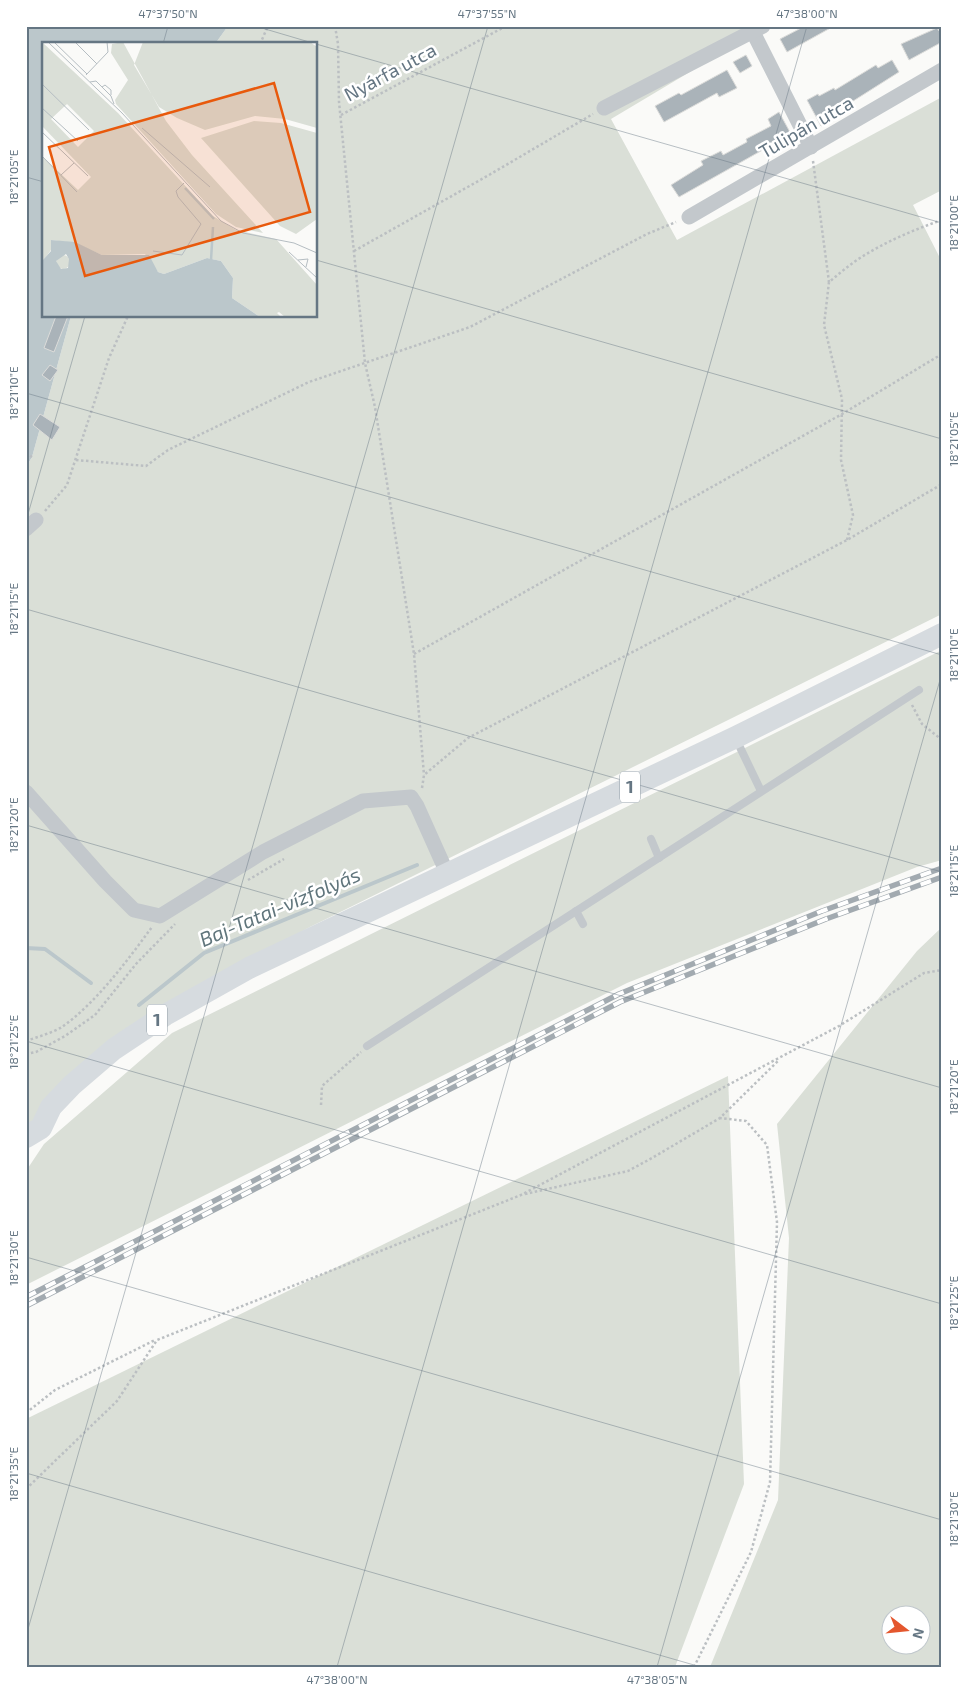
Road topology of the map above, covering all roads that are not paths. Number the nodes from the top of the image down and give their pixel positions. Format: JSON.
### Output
{"nodes":[{"id":1,"x":758,"y":29,"type":"edge"},
{"id":2,"x":942,"y":70,"type":"edge"},
{"id":3,"x":604,"y":108,"type":"road end"},
{"id":4,"x":811,"y":147,"type":"junction"},
{"id":5,"x":689,"y":217,"type":"road end"},
{"id":6,"x":942,"y":634,"type":"edge"},
{"id":7,"x":919,"y":690,"type":"dead end"},
{"id":8,"x":736,"y":737,"type":"junction"},
{"id":9,"x":761,"y":791,"type":"junction"},
{"id":10,"x":26,"y":792,"type":"edge"},
{"id":11,"x":651,"y":839,"type":"dead end"},
{"id":12,"x":658,"y":858,"type":"junction"},
{"id":13,"x":447,"y":874,"type":"junction"},
{"id":14,"x":576,"y":911,"type":"junction"},
{"id":15,"x":583,"y":924,"type":"dead end"},
{"id":16,"x":367,"y":1046,"type":"road end"},
{"id":17,"x":26,"y":1137,"type":"edge"}],
"edges":[{"from":1,"to":3,"type":"street"},
{"from":1,"to":4,"type":"street"},
{"from":2,"to":4,"type":"street","name":"Tulipán utca"},
{"from":4,"to":5,"type":"street","name":"Tulipán utca"},
{"from":6,"to":8,"type":"main road","number":"1"},
{"from":7,"to":9,"type":"lane"},
{"from":8,"to":9,"type":"lane"},
{"from":8,"to":13,"type":"main road","number":"1"},
{"from":9,"to":12,"type":"lane"},
{"from":10,"to":13,"type":"street"},
{"from":11,"to":12,"type":"lane"},
{"from":12,"to":14,"type":"lane"},
{"from":13,"to":17,"type":"main road","number":"1"},
{"from":14,"to":15,"type":"lane"},
{"from":14,"to":16,"type":"lane"}]}
